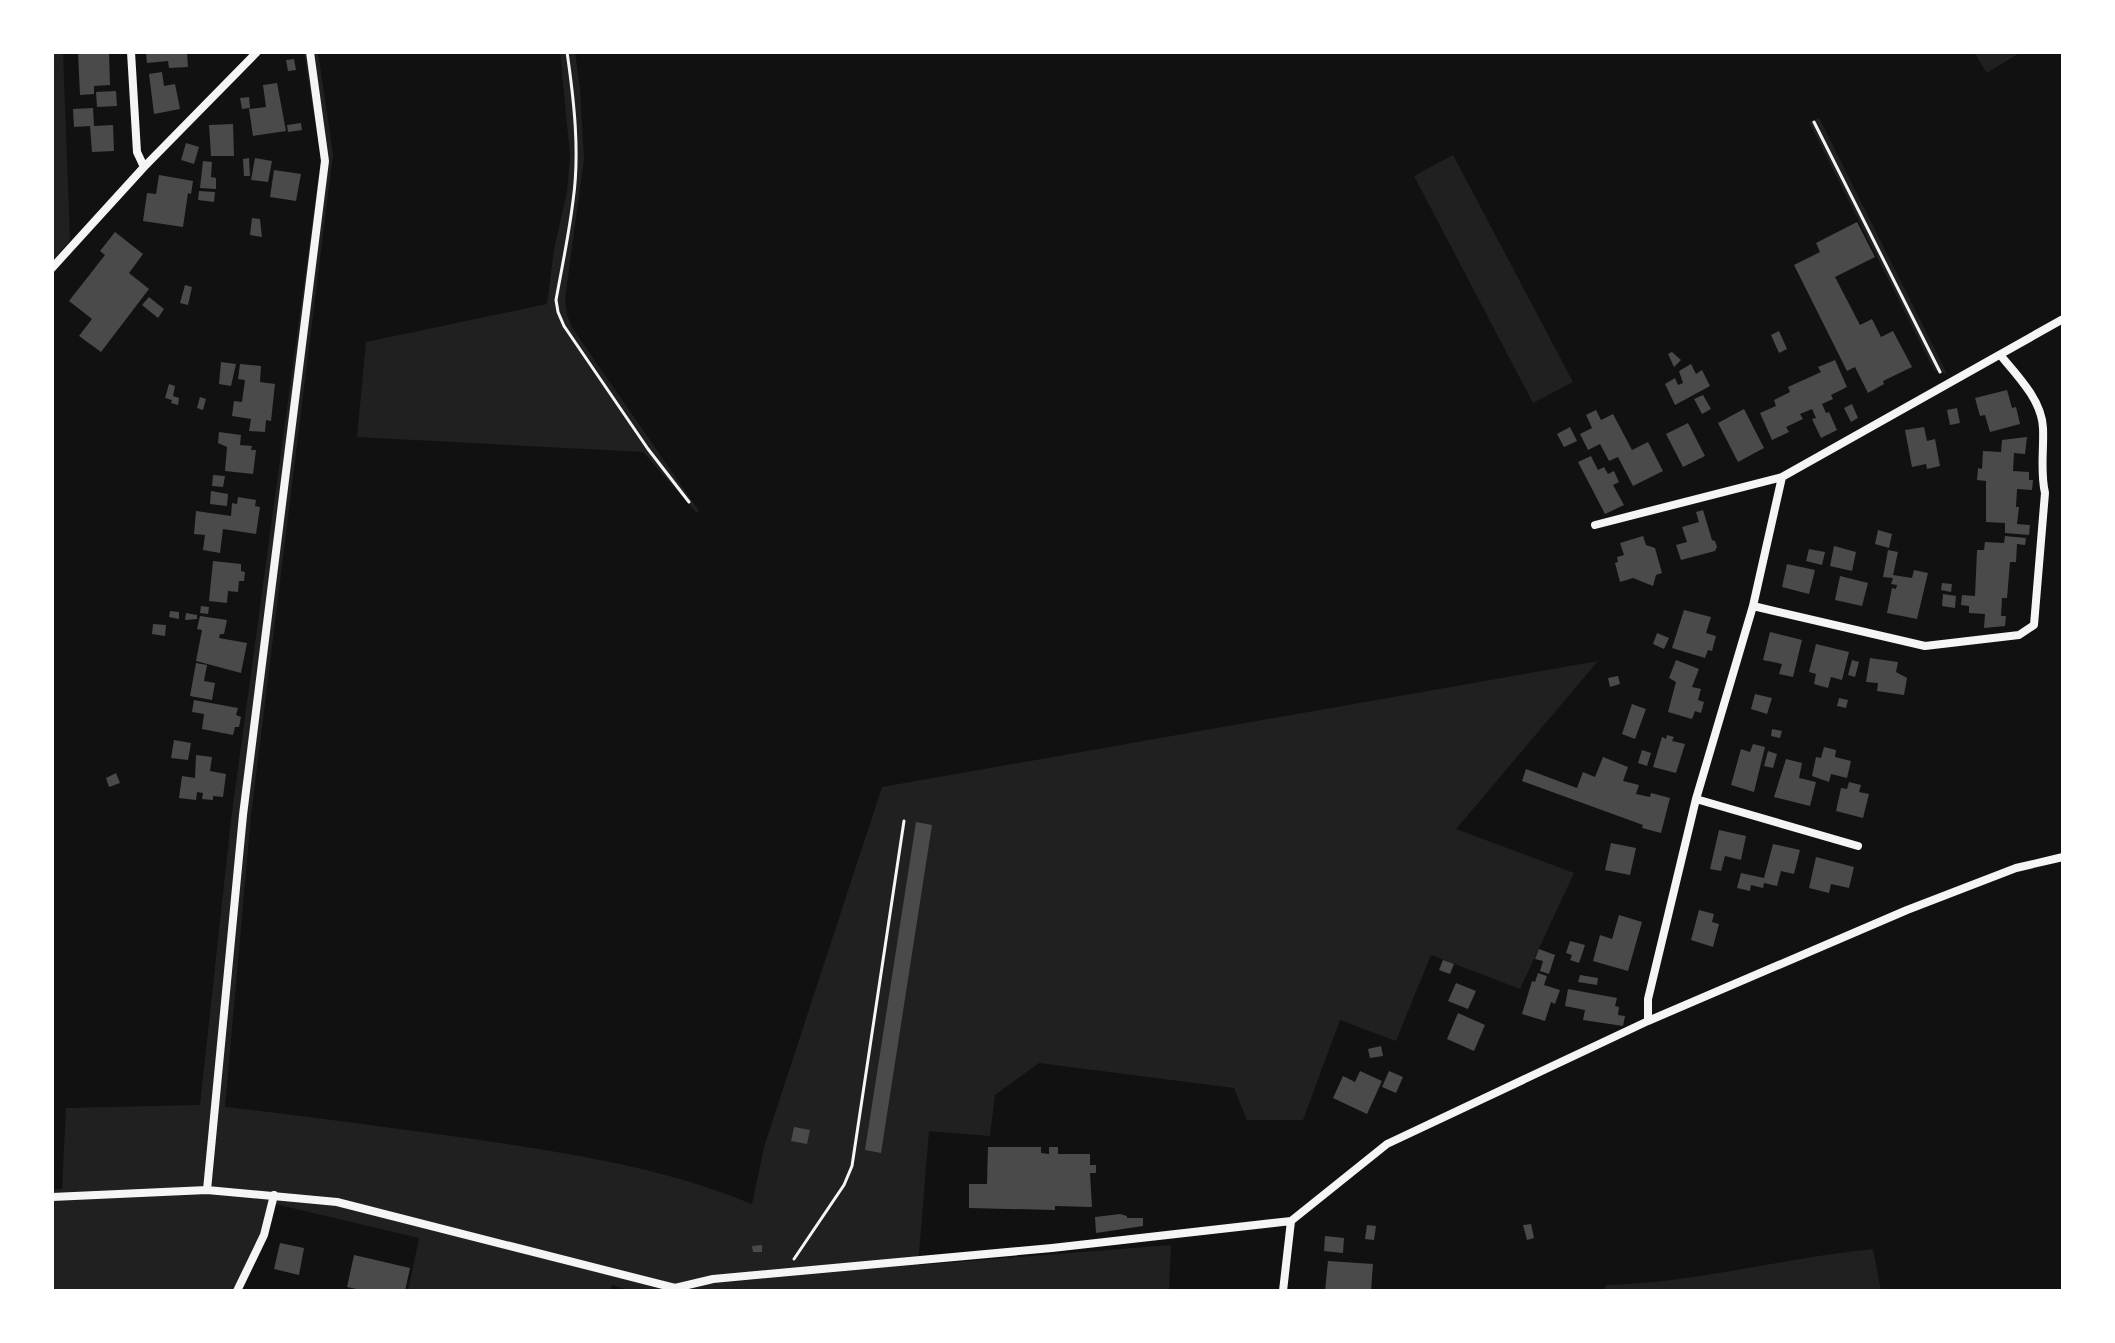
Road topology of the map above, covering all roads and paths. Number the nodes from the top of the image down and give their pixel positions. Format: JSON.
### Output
{"nodes":[{"id":1,"x":131,"y":52,"type":"edge"},
{"id":2,"x":257,"y":52,"type":"edge"},
{"id":3,"x":310,"y":52,"type":"edge"},
{"id":4,"x":567,"y":52,"type":"edge"},
{"id":5,"x":1814,"y":122,"type":"dead end"},
{"id":6,"x":144,"y":167,"type":"junction"},
{"id":7,"x":52,"y":268,"type":"edge"},
{"id":8,"x":2063,"y":319,"type":"edge"},
{"id":9,"x":2001,"y":356,"type":"junction"},
{"id":10,"x":1947,"y":386,"type":"junction"},
{"id":11,"x":1782,"y":477,"type":"junction"},
{"id":12,"x":689,"y":502,"type":"dead end"},
{"id":13,"x":1595,"y":525,"type":"dead end"},
{"id":14,"x":1753,"y":606,"type":"junction"},
{"id":15,"x":1696,"y":799,"type":"junction"},
{"id":16,"x":904,"y":821,"type":"dead end"},
{"id":17,"x":1858,"y":846,"type":"dead end"},
{"id":18,"x":2063,"y":857,"type":"edge"},
{"id":19,"x":1648,"y":1021,"type":"junction"},
{"id":20,"x":207,"y":1190,"type":"junction"},
{"id":21,"x":274,"y":1195,"type":"junction"},
{"id":22,"x":52,"y":1197,"type":"edge"},
{"id":23,"x":1291,"y":1221,"type":"junction"},
{"id":24,"x":785,"y":1273,"type":"junction"},
{"id":25,"x":680,"y":1290,"type":"edge"},
{"id":26,"x":237,"y":1291,"type":"edge"},
{"id":27,"x":1283,"y":1291,"type":"edge"}],
"edges":[{"from":1,"to":6,"type":"street"},
{"from":2,"to":6,"type":"street"},
{"from":3,"to":20,"type":"street"},
{"from":4,"to":12,"type":"path"},
{"from":5,"to":10,"type":"path"},
{"from":6,"to":7,"type":"street"},
{"from":8,"to":9,"type":"street"},
{"from":9,"to":10,"type":"street"},
{"from":9,"to":14,"type":"street"},
{"from":10,"to":11,"type":"street"},
{"from":11,"to":13,"type":"street"},
{"from":11,"to":14,"type":"street"},
{"from":14,"to":15,"type":"street"},
{"from":15,"to":17,"type":"street"},
{"from":15,"to":19,"type":"street"},
{"from":16,"to":24,"type":"path"},
{"from":18,"to":19,"type":"street"},
{"from":19,"to":23,"type":"street"},
{"from":20,"to":21,"type":"street"},
{"from":20,"to":22,"type":"street"},
{"from":21,"to":25,"type":"street"},
{"from":21,"to":26,"type":"street"},
{"from":23,"to":24,"type":"street"},
{"from":23,"to":27,"type":"street"},
{"from":24,"to":25,"type":"street"}]}
